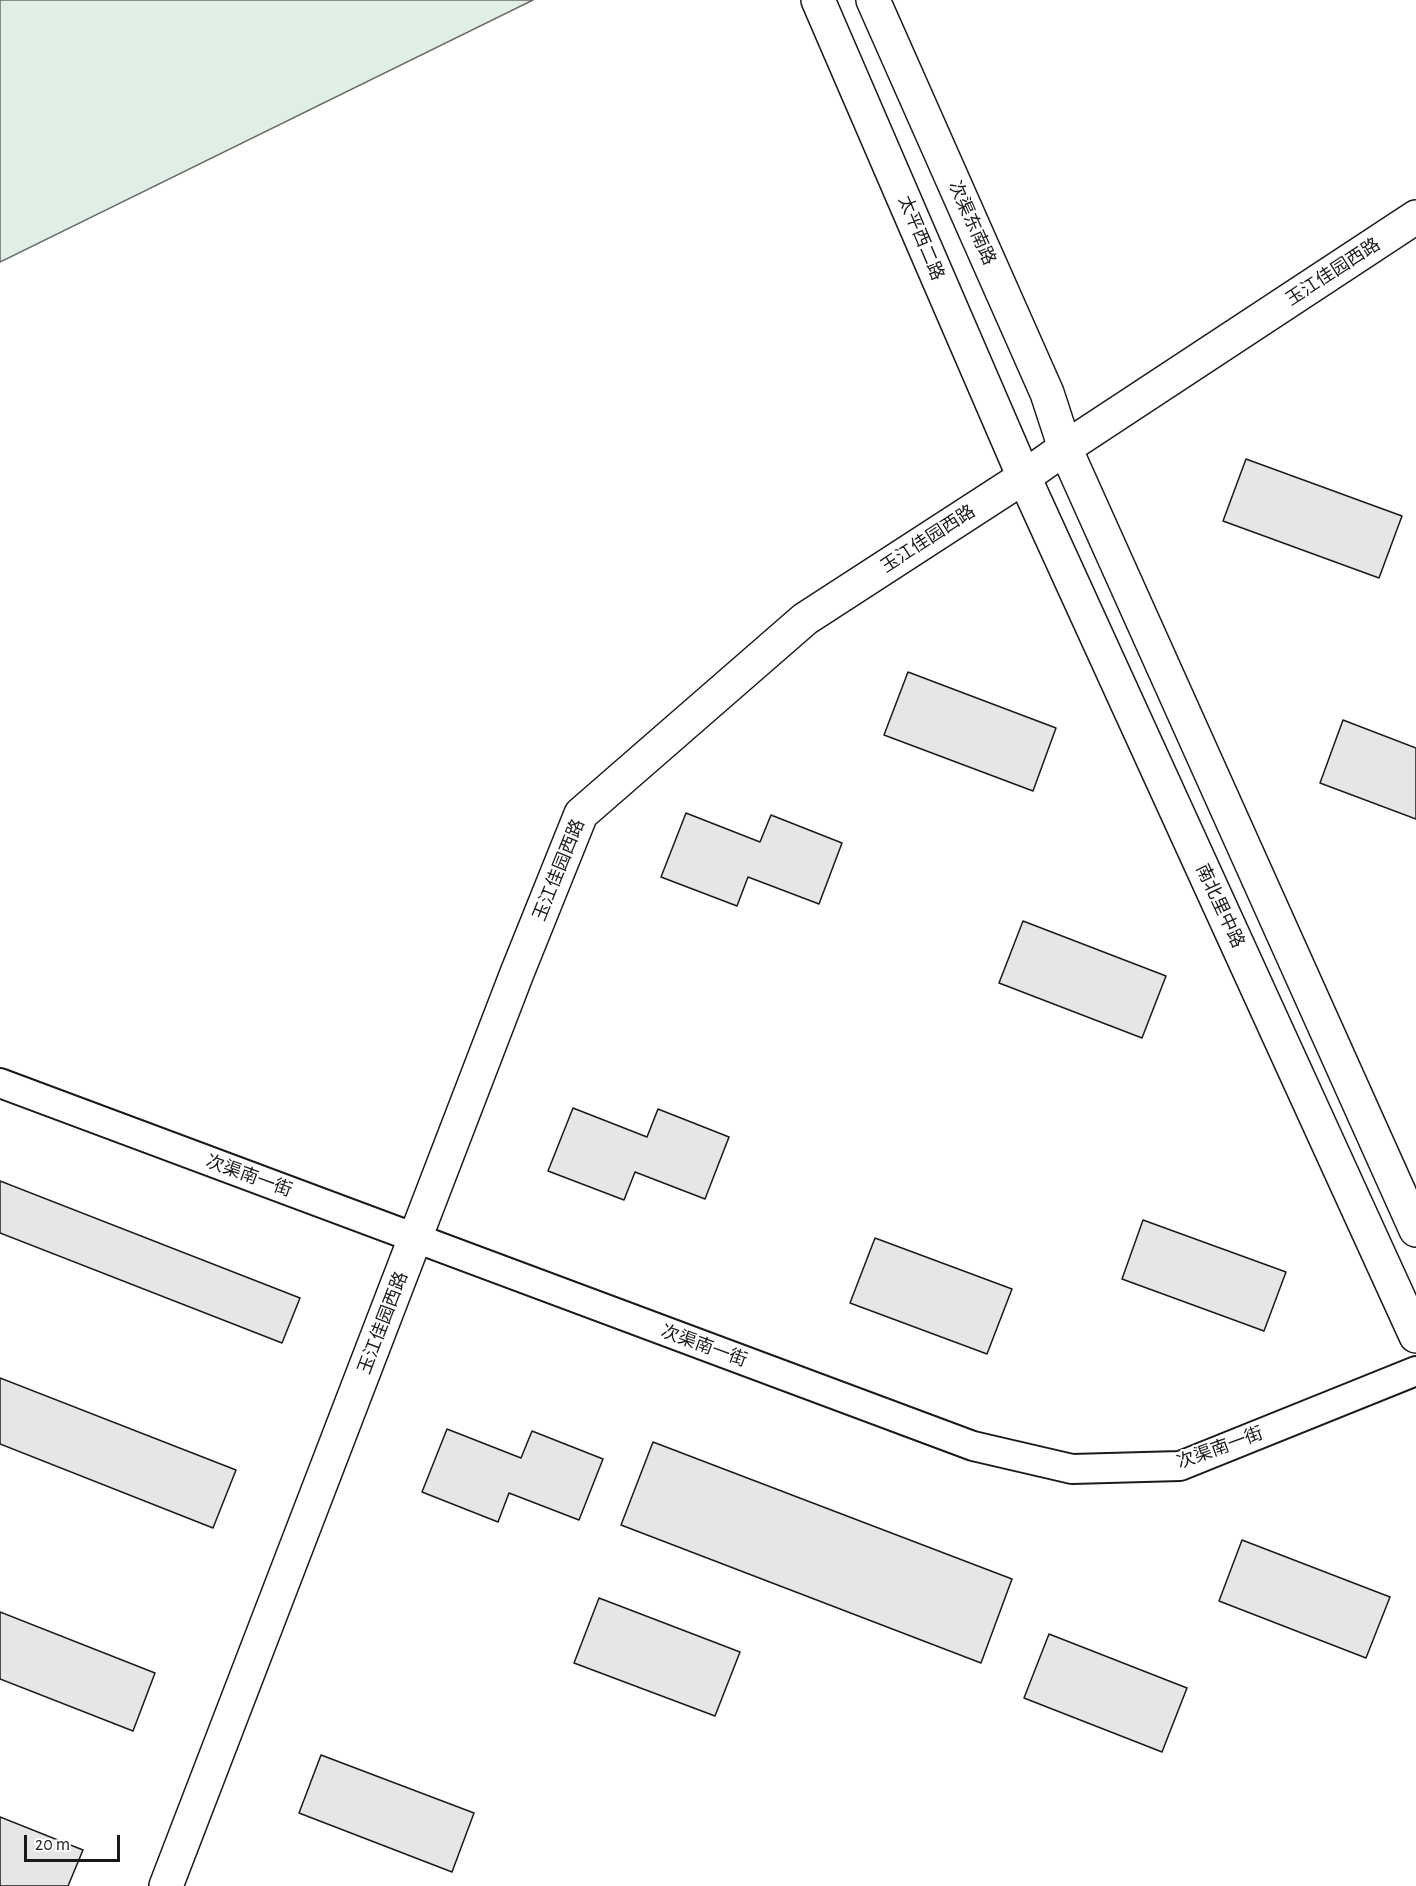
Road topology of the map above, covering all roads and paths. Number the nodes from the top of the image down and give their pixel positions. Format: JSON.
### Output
{"nodes":[{"id":1,"x":818,"y":0,"type":"edge"},
{"id":2,"x":873,"y":0,"type":"edge"},
{"id":3,"x":1416,"y":217,"type":"edge"},
{"id":4,"x":1065,"y":448,"type":"junction"},
{"id":5,"x":1024,"y":477,"type":"junction"},
{"id":6,"x":0,"y":1083,"type":"edge"},
{"id":7,"x":1416,"y":1230,"type":"edge"},
{"id":8,"x":415,"y":1238,"type":"junction"},
{"id":9,"x":1416,"y":1336,"type":"edge"},
{"id":10,"x":1416,"y":1371,"type":"edge"},
{"id":11,"x":166,"y":1886,"type":"edge"}],
"edges":[{"from":1,"to":5,"type":"street","name":"太平西二路"},
{"from":2,"to":4,"type":"street","name":"次渠东南路"},
{"from":3,"to":4,"type":"street","name":"玉江佳园西路"},
{"from":4,"to":5,"type":"street","name":"玉江佳园西路"},
{"from":4,"to":7,"type":"street"},
{"from":5,"to":8,"type":"street","name":"玉江佳园西路"},
{"from":5,"to":9,"type":"street","name":"南北里中路"},
{"from":6,"to":8,"type":"street","name":"次渠南一街"},
{"from":8,"to":10,"type":"street","name":"次渠南一街"},
{"from":8,"to":11,"type":"street","name":"玉江佳园西路"}]}
